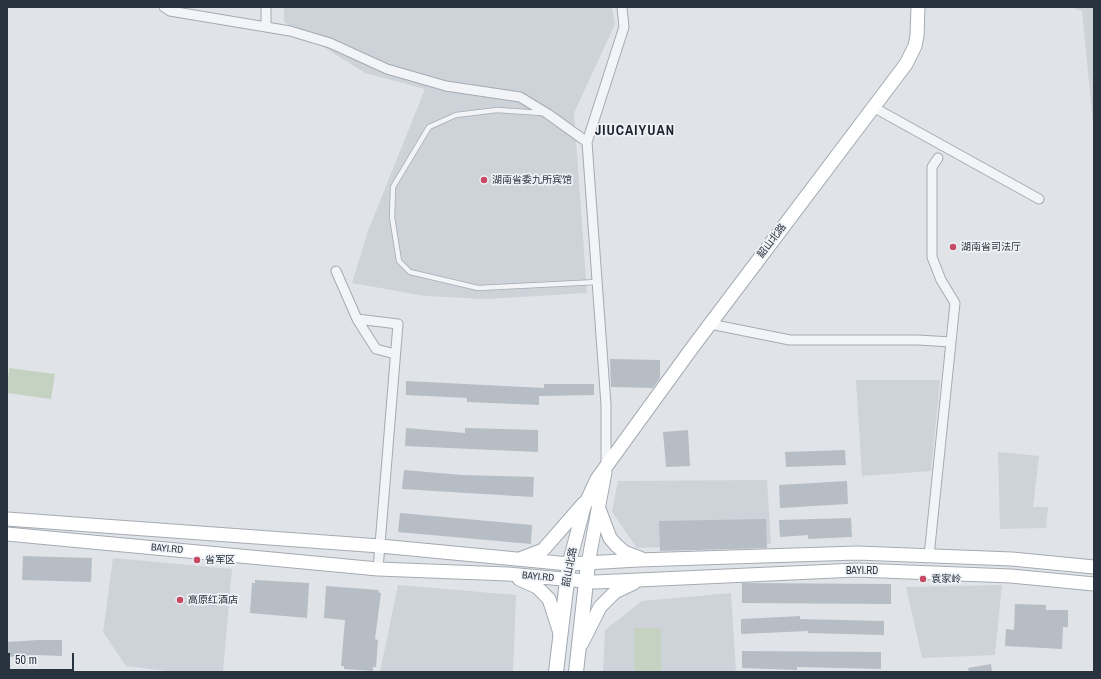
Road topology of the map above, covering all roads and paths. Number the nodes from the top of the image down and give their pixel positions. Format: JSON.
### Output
{"nodes":[{"id":1,"x":164,"y":7,"type":"edge"},
{"id":2,"x":266,"y":7,"type":"edge"},
{"id":3,"x":622,"y":7,"type":"edge"},
{"id":4,"x":918,"y":7,"type":"edge"},
{"id":5,"x":266,"y":27,"type":"junction"},
{"id":6,"x":873,"y":107,"type":"junction"},
{"id":7,"x":548,"y":114,"type":"junction"},
{"id":8,"x":587,"y":142,"type":"junction"},
{"id":9,"x":938,"y":158,"type":"dead end"},
{"id":10,"x":1039,"y":199,"type":"dead end"},
{"id":11,"x":336,"y":271,"type":"dead end"},
{"id":12,"x":597,"y":282,"type":"junction"},
{"id":13,"x":357,"y":319,"type":"junction"},
{"id":14,"x":710,"y":324,"type":"junction"},
{"id":15,"x":951,"y":342,"type":"junction"},
{"id":16,"x":395,"y":354,"type":"junction"},
{"id":17,"x":606,"y":468,"type":"junction"},
{"id":18,"x":589,"y":498,"type":"junction"},
{"id":19,"x":599,"y":509,"type":"junction"},
{"id":20,"x":7,"y":519,"type":"edge"},
{"id":21,"x":7,"y":534,"type":"edge"},
{"id":22,"x":380,"y":546,"type":"junction"},
{"id":23,"x":929,"y":556,"type":"junction"},
{"id":24,"x":518,"y":560,"type":"junction"},
{"id":25,"x":645,"y":560,"type":"junction"},
{"id":26,"x":569,"y":564,"type":"junction"},
{"id":27,"x":588,"y":564,"type":"junction"},
{"id":28,"x":1094,"y":567,"type":"edge"},
{"id":29,"x":378,"y":569,"type":"junction"},
{"id":30,"x":508,"y":574,"type":"junction"},
{"id":31,"x":566,"y":579,"type":"junction"},
{"id":32,"x":644,"y":580,"type":"junction"},
{"id":33,"x":586,"y":581,"type":"junction"},
{"id":34,"x":1094,"y":584,"type":"edge"},
{"id":35,"x":560,"y":635,"type":"junction"},
{"id":36,"x":577,"y":654,"type":"junction"},
{"id":37,"x":556,"y":672,"type":"edge"},
{"id":38,"x":576,"y":672,"type":"edge"}],
"edges":[{"from":1,"to":5,"type":"street"},
{"from":2,"to":5,"type":"street"},
{"from":3,"to":8,"type":"street"},
{"from":4,"to":6,"type":"main road","name":"韶山北路"},
{"from":5,"to":7,"type":"street"},
{"from":6,"to":10,"type":"street"},
{"from":6,"to":14,"type":"main road","name":"韶山北路"},
{"from":7,"to":8,"type":"street"},
{"from":7,"to":12,"type":"lane"},
{"from":8,"to":12,"type":"street"},
{"from":9,"to":15,"type":"street"},
{"from":11,"to":13,"type":"street"},
{"from":12,"to":17,"type":"street"},
{"from":13,"to":16,"type":"street"},
{"from":13,"to":16,"type":"street"},
{"from":14,"to":15,"type":"street"},
{"from":14,"to":17,"type":"main road","name":"韶山北路"},
{"from":15,"to":23,"type":"street"},
{"from":16,"to":22,"type":"street"},
{"from":17,"to":18,"type":"main road","name":"韶山北路"},
{"from":17,"to":19,"type":"main road","name":"韶山北路"},
{"from":18,"to":24,"type":"main road"},
{"from":18,"to":26,"type":"main road","name":"韶山北路"},
{"from":19,"to":25,"type":"main road"},
{"from":19,"to":27,"type":"main road","name":"韶山北路"},
{"from":20,"to":22,"type":"main road","name":"BAYI.RD"},
{"from":21,"to":29,"type":"main road","name":"BAYI.RD"},
{"from":22,"to":24,"type":"main road","name":"BAYI.RD"},
{"from":22,"to":29,"type":"street"},
{"from":23,"to":25,"type":"main road","name":"BAYI.RD"},
{"from":23,"to":28,"type":"main road","name":"BAYI.RD"},
{"from":24,"to":26,"type":"main road","name":"BAYI.RD"},
{"from":25,"to":27,"type":"main road","name":"BAYI.RD"},
{"from":26,"to":27,"type":"main road","name":"BAYI.RD"},
{"from":26,"to":31,"type":"main road","name":"韶山北路"},
{"from":27,"to":33,"type":"main road","name":"韶山北路"},
{"from":29,"to":30,"type":"main road","name":"BAYI.RD"},
{"from":30,"to":31,"type":"main road","name":"BAYI.RD"},
{"from":30,"to":35,"type":"main road"},
{"from":31,"to":33,"type":"main road","name":"BAYI.RD"},
{"from":31,"to":35,"type":"main road","name":"韶山北路"},
{"from":32,"to":33,"type":"main road","name":"BAYI.RD"},
{"from":32,"to":34,"type":"main road","name":"BAYI.RD"},
{"from":32,"to":36,"type":"main road"},
{"from":33,"to":36,"type":"main road","name":"韶山北路"},
{"from":35,"to":37,"type":"main road","name":"韶山北路"},
{"from":36,"to":38,"type":"main road","name":"韶山北路"}]}
